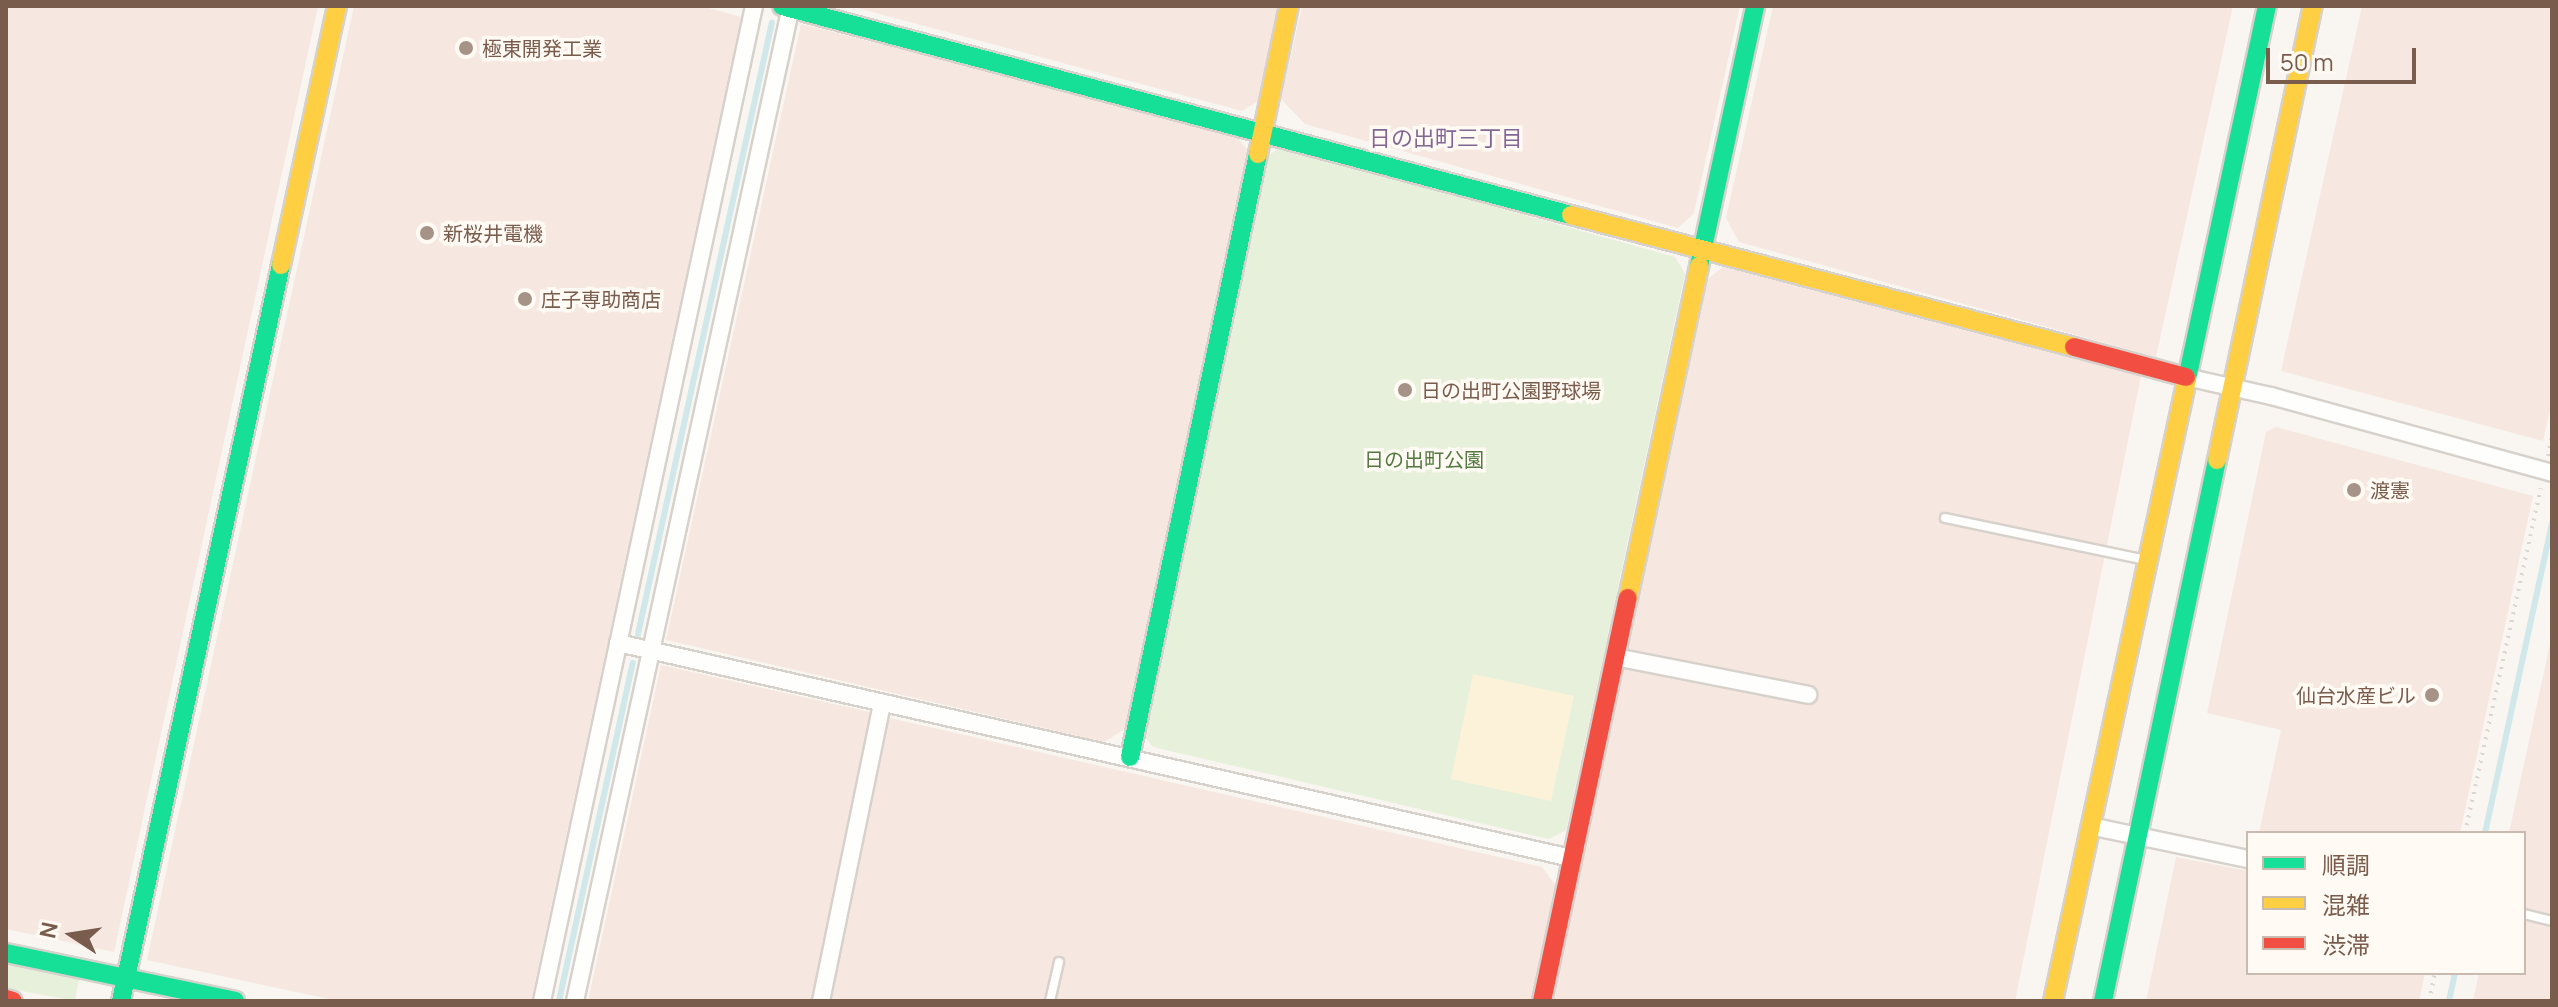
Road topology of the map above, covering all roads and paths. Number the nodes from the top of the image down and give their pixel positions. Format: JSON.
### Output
{"nodes":[{"id":1,"x":337,"y":6,"type":"edge"},
{"id":2,"x":754,"y":6,"type":"edge"},
{"id":3,"x":1289,"y":6,"type":"edge"},
{"id":4,"x":1755,"y":6,"type":"edge"},
{"id":5,"x":2267,"y":6,"type":"edge"},
{"id":6,"x":2313,"y":6,"type":"edge"},
{"id":7,"x":788,"y":7,"type":"edge"},
{"id":8,"x":1261,"y":131,"type":"junction"},
{"id":9,"x":1703,"y":248,"type":"junction"},
{"id":10,"x":2186,"y":377,"type":"junction"},
{"id":11,"x":2231,"y":387,"type":"junction"},
{"id":12,"x":2552,"y":436,"type":"edge"},
{"id":13,"x":2549,"y":472,"type":"edge"},
{"id":14,"x":1945,"y":518,"type":"dead end"},
{"id":15,"x":2147,"y":560,"type":"junction"},
{"id":16,"x":618,"y":643,"type":"junction"},
{"id":17,"x":649,"y":650,"type":"junction"},
{"id":18,"x":1615,"y":657,"type":"junction"},
{"id":19,"x":1808,"y":695,"type":"dead end"},
{"id":20,"x":882,"y":703,"type":"junction"},
{"id":21,"x":1130,"y":757,"type":"junction"},
{"id":22,"x":2090,"y":826,"type":"junction"},
{"id":23,"x":2465,"y":831,"type":"edge"},
{"id":24,"x":2137,"y":836,"type":"junction"},
{"id":25,"x":1571,"y":858,"type":"junction"},
{"id":26,"x":2246,"y":859,"type":"edge"},
{"id":27,"x":2526,"y":914,"type":"edge"},
{"id":28,"x":2552,"y":921,"type":"edge"},
{"id":29,"x":6,"y":953,"type":"edge"},
{"id":30,"x":1059,"y":962,"type":"dead end"},
{"id":31,"x":2435,"y":975,"type":"edge"},
{"id":32,"x":126,"y":978,"type":"junction"},
{"id":33,"x":6,"y":999,"type":"edge"},
{"id":34,"x":13,"y":1001,"type":"edge"},
{"id":35,"x":121,"y":1001,"type":"edge"},
{"id":36,"x":235,"y":1001,"type":"edge"},
{"id":37,"x":542,"y":1001,"type":"edge"},
{"id":38,"x":575,"y":1001,"type":"edge"},
{"id":39,"x":821,"y":1001,"type":"edge"},
{"id":40,"x":1050,"y":1001,"type":"edge"},
{"id":41,"x":1542,"y":1001,"type":"edge"},
{"id":42,"x":2053,"y":1001,"type":"edge"},
{"id":43,"x":2103,"y":1001,"type":"edge"},
{"id":44,"x":2429,"y":1001,"type":"edge"}],
"edges":[{"from":1,"to":32,"type":"street"},
{"from":2,"to":16,"type":"street"},
{"from":3,"to":8,"type":"street"},
{"from":4,"to":9,"type":"street"},
{"from":5,"to":10,"type":"street"},
{"from":6,"to":11,"type":"street"},
{"from":7,"to":8,"type":"street"},
{"from":7,"to":17,"type":"street"},
{"from":8,"to":9,"type":"street"},
{"from":8,"to":21,"type":"street"},
{"from":9,"to":10,"type":"street"},
{"from":9,"to":18,"type":"street"},
{"from":10,"to":11,"type":"street"},
{"from":10,"to":15,"type":"street"},
{"from":11,"to":13,"type":"street"},
{"from":11,"to":24,"type":"street"},
{"from":12,"to":13,"type":"path"},
{"from":13,"to":23,"type":"path"},
{"from":14,"to":15,"type":"lane"},
{"from":15,"to":22,"type":"street"},
{"from":16,"to":17,"type":"street"},
{"from":16,"to":37,"type":"street"},
{"from":17,"to":20,"type":"street"},
{"from":17,"to":38,"type":"street"},
{"from":18,"to":19,"type":"street"},
{"from":18,"to":25,"type":"street"},
{"from":20,"to":21,"type":"street"},
{"from":20,"to":39,"type":"street"},
{"from":21,"to":25,"type":"street"},
{"from":22,"to":24,"type":"street"},
{"from":22,"to":42,"type":"street"},
{"from":24,"to":26,"type":"street"},
{"from":24,"to":43,"type":"street"},
{"from":25,"to":41,"type":"street"},
{"from":27,"to":28,"type":"lane"},
{"from":29,"to":32,"type":"street"},
{"from":30,"to":40,"type":"lane"},
{"from":31,"to":44,"type":"path"},
{"from":32,"to":35,"type":"street"},
{"from":32,"to":36,"type":"street"},
{"from":33,"to":34,"type":"street"}]}
